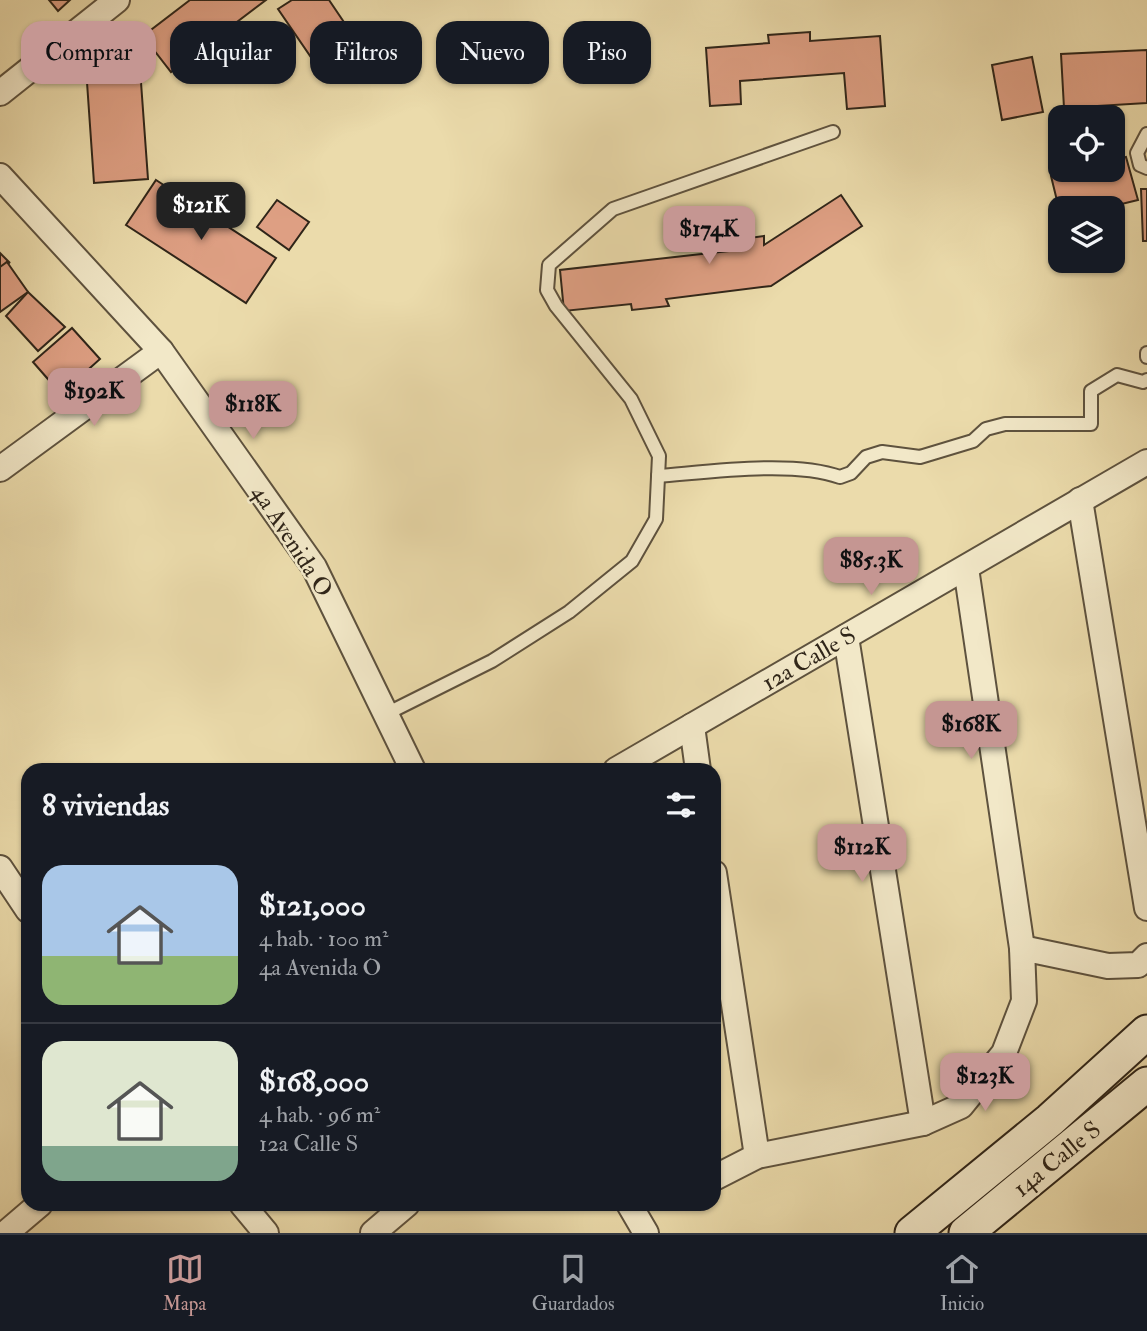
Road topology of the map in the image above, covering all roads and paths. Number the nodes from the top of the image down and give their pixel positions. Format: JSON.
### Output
{"nodes":[{"id":1,"x":117,"y":0,"type":"edge"},
{"id":2,"x":0,"y":93,"type":"edge"},
{"id":3,"x":833,"y":132,"type":"dead end"},
{"id":4,"x":1147,"y":134,"type":"edge"},
{"id":5,"x":1147,"y":168,"type":"edge"},
{"id":6,"x":0,"y":176,"type":"edge"},
{"id":7,"x":161,"y":351,"type":"junction"},
{"id":8,"x":1147,"y":380,"type":"edge"},
{"id":9,"x":1147,"y":462,"type":"edge"},
{"id":10,"x":0,"y":469,"type":"edge"},
{"id":11,"x":658,"y":475,"type":"junction"},
{"id":12,"x":1080,"y":500,"type":"junction"},
{"id":13,"x":966,"y":568,"type":"junction"},
{"id":14,"x":846,"y":637,"type":"junction"},
{"id":15,"x":386,"y":714,"type":"junction"},
{"id":16,"x":692,"y":726,"type":"junction"},
{"id":17,"x":410,"y":763,"type":"edge"},
{"id":18,"x":628,"y":763,"type":"edge"},
{"id":19,"x":697,"y":763,"type":"edge"},
{"id":20,"x":0,"y":868,"type":"edge"},
{"id":21,"x":21,"y":900,"type":"edge"},
{"id":22,"x":1147,"y":908,"type":"edge"},
{"id":23,"x":721,"y":918,"type":"edge"},
{"id":24,"x":1022,"y":948,"type":"junction"},
{"id":25,"x":1147,"y":956,"type":"edge"},
{"id":26,"x":1147,"y":1032,"type":"edge"},
{"id":27,"x":1117,"y":1059,"type":"junction"},
{"id":28,"x":1144,"y":1086,"type":"edge"},
{"id":29,"x":923,"y":1123,"type":"junction"},
{"id":30,"x":758,"y":1156,"type":"junction"},
{"id":31,"x":721,"y":1174,"type":"edge"},
{"id":32,"x":32,"y":1211,"type":"edge"},
{"id":33,"x":248,"y":1211,"type":"edge"},
{"id":34,"x":399,"y":1211,"type":"edge"},
{"id":35,"x":633,"y":1211,"type":"edge"},
{"id":36,"x":6,"y":1233,"type":"edge"},
{"id":37,"x":266,"y":1233,"type":"edge"},
{"id":38,"x":373,"y":1233,"type":"edge"},
{"id":39,"x":646,"y":1233,"type":"edge"},
{"id":40,"x":912,"y":1233,"type":"edge"},
{"id":41,"x":966,"y":1233,"type":"edge"}],
"edges":[{"from":1,"to":2,"type":"street"},
{"from":3,"to":11,"type":"lane"},
{"from":4,"to":5,"type":"lane"},
{"from":6,"to":7,"type":"street","name":"4a Avenida O"},
{"from":7,"to":10,"type":"street"},
{"from":7,"to":15,"type":"street","name":"4a Avenida O"},
{"from":8,"to":11,"type":"lane"},
{"from":9,"to":12,"type":"street","name":"12a Calle S"},
{"from":11,"to":15,"type":"lane"},
{"from":12,"to":13,"type":"street","name":"12a Calle S"},
{"from":12,"to":22,"type":"street"},
{"from":13,"to":14,"type":"street","name":"12a Calle S"},
{"from":13,"to":24,"type":"street"},
{"from":14,"to":16,"type":"street","name":"12a Calle S"},
{"from":14,"to":29,"type":"street"},
{"from":15,"to":17,"type":"street","name":"4a Avenida O"},
{"from":16,"to":18,"type":"street","name":"12a Calle S"},
{"from":16,"to":19,"type":"street"},
{"from":20,"to":21,"type":"street"},
{"from":23,"to":30,"type":"street"},
{"from":24,"to":25,"type":"street"},
{"from":24,"to":29,"type":"street"},
{"from":26,"to":27,"type":"street","name":"14a Calle S"},
{"from":27,"to":28,"type":"street"},
{"from":27,"to":40,"type":"street","name":"14a Calle S"},
{"from":28,"to":41,"type":"street","name":"14a Calle S"},
{"from":29,"to":30,"type":"street"},
{"from":30,"to":31,"type":"street"},
{"from":32,"to":36,"type":"street"},
{"from":33,"to":37,"type":"street"},
{"from":34,"to":38,"type":"street"},
{"from":35,"to":39,"type":"street"}]}
